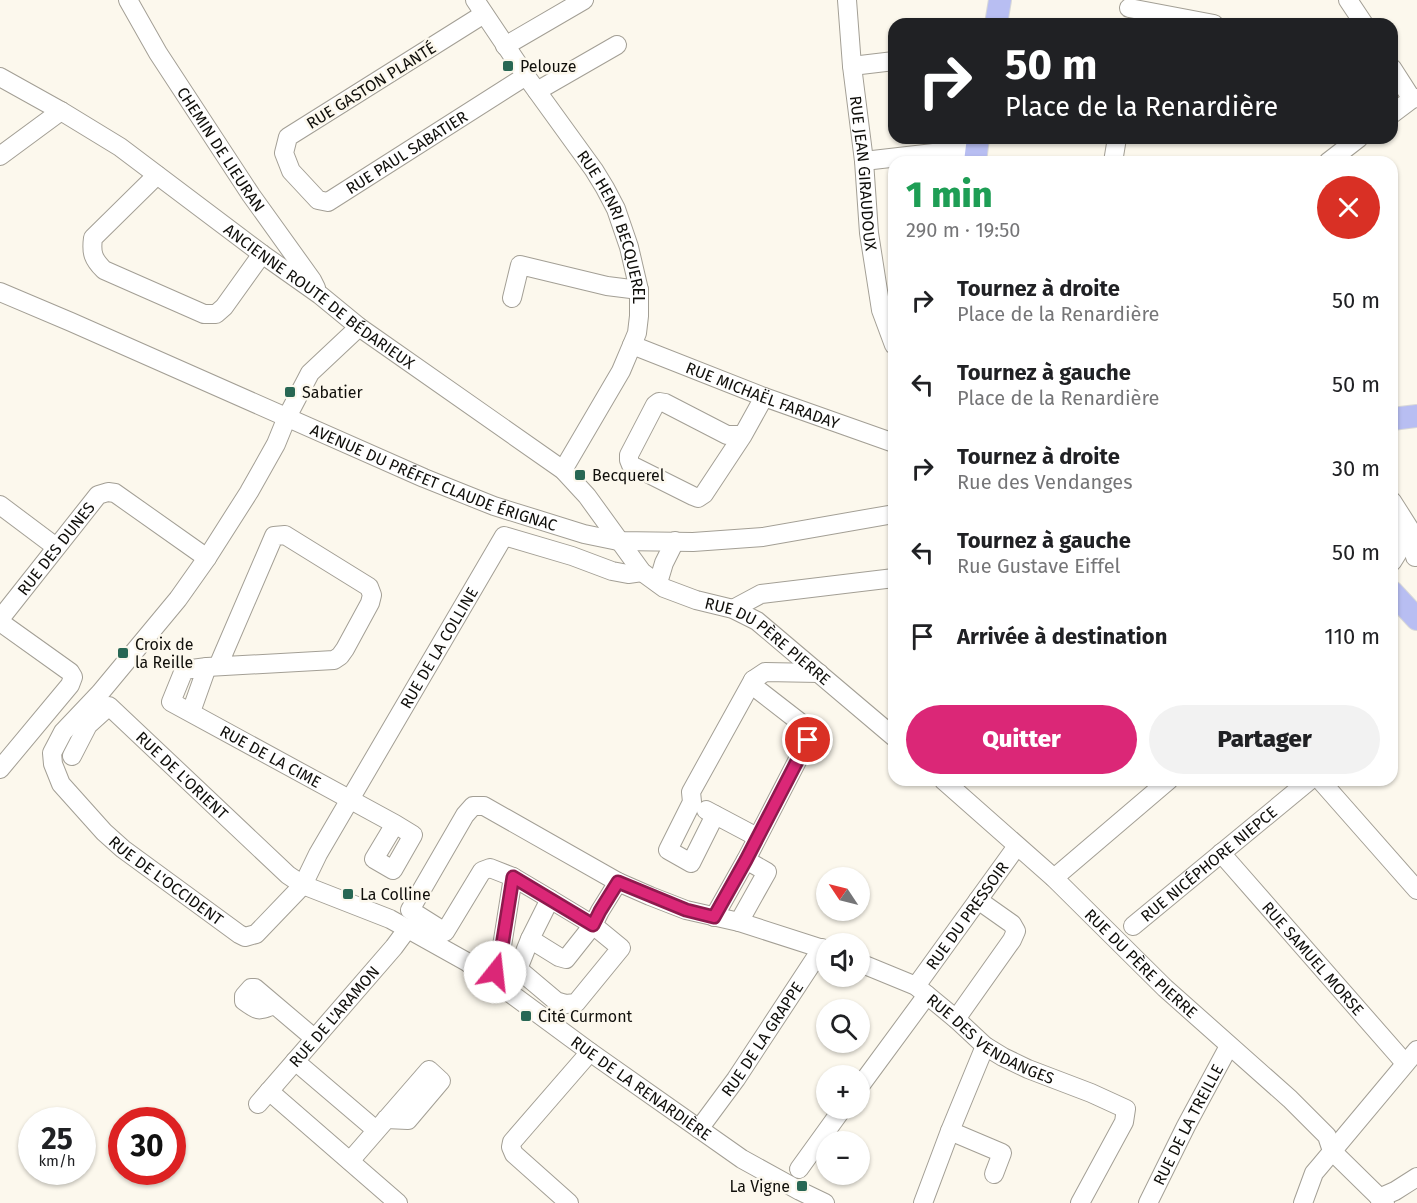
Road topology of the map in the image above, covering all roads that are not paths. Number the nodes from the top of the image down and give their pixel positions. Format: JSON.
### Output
{"nodes":[{"id":1,"x":128,"y":0,"type":"edge"},
{"id":2,"x":584,"y":0,"type":"edge"},
{"id":3,"x":847,"y":0,"type":"edge"},
{"id":4,"x":1000,"y":0,"type":"edge"},
{"id":5,"x":1348,"y":0,"type":"edge"},
{"id":6,"x":479,"y":7,"type":"edge"},
{"id":7,"x":1129,"y":11,"type":"edge"},
{"id":8,"x":997,"y":18,"type":"edge"},
{"id":9,"x":1175,"y":18,"type":"edge"},
{"id":10,"x":1360,"y":18,"type":"edge"},
{"id":11,"x":505,"y":45,"type":"junction"},
{"id":12,"x":617,"y":45,"type":"dead end"},
{"id":13,"x":888,"y":62,"type":"edge"},
{"id":14,"x":852,"y":66,"type":"junction"},
{"id":15,"x":1398,"y":76,"type":"edge"},
{"id":16,"x":0,"y":77,"type":"edge"},
{"id":17,"x":532,"y":84,"type":"junction"},
{"id":18,"x":1414,"y":98,"type":"edge"},
{"id":19,"x":1398,"y":110,"type":"edge"},
{"id":20,"x":61,"y":111,"type":"junction"},
{"id":21,"x":1351,"y":144,"type":"edge"},
{"id":22,"x":977,"y":150,"type":"edge"},
{"id":23,"x":0,"y":156,"type":"edge"},
{"id":24,"x":915,"y":156,"type":"edge"},
{"id":25,"x":1336,"y":156,"type":"edge"},
{"id":26,"x":888,"y":159,"type":"edge"},
{"id":27,"x":864,"y":161,"type":"junction"},
{"id":28,"x":291,"y":171,"type":"joint"},
{"id":29,"x":157,"y":175,"type":"junction"},
{"id":30,"x":262,"y":254,"type":"junction"},
{"id":31,"x":639,"y":290,"type":"junction"},
{"id":32,"x":0,"y":292,"type":"edge"},
{"id":33,"x":320,"y":295,"type":"junction"},
{"id":34,"x":512,"y":298,"type":"dead end"},
{"id":35,"x":359,"y":327,"type":"junction"},
{"id":36,"x":888,"y":329,"type":"edge"},
{"id":37,"x":632,"y":345,"type":"junction"},
{"id":38,"x":764,"y":397,"type":"junction"},
{"id":39,"x":1417,"y":416,"type":"edge"},
{"id":40,"x":287,"y":417,"type":"junction"},
{"id":41,"x":1398,"y":418,"type":"edge"},
{"id":42,"x":743,"y":435,"type":"junction"},
{"id":43,"x":888,"y":441,"type":"edge"},
{"id":44,"x":563,"y":470,"type":"junction"},
{"id":45,"x":0,"y":505,"type":"edge"},
{"id":46,"x":1398,"y":510,"type":"edge"},
{"id":47,"x":888,"y":515,"type":"edge"},
{"id":48,"x":1398,"y":532,"type":"edge"},
{"id":49,"x":618,"y":541,"type":"junction"},
{"id":50,"x":675,"y":541,"type":"junction"},
{"id":51,"x":56,"y":547,"type":"junction"},
{"id":52,"x":1398,"y":552,"type":"edge"},
{"id":53,"x":1415,"y":557,"type":"dead end"},
{"id":54,"x":207,"y":558,"type":"junction"},
{"id":55,"x":642,"y":572,"type":"junction"},
{"id":56,"x":888,"y":579,"type":"edge"},
{"id":57,"x":658,"y":583,"type":"junction"},
{"id":58,"x":1398,"y":598,"type":"edge"},
{"id":59,"x":733,"y":609,"type":"junction"},
{"id":60,"x":1417,"y":619,"type":"edge"},
{"id":61,"x":0,"y":620,"type":"edge"},
{"id":62,"x":213,"y":667,"type":"junction"},
{"id":63,"x":819,"y":673,"type":"junction"},
{"id":64,"x":753,"y":680,"type":"junction"},
{"id":65,"x":888,"y":732,"type":"edge"},
{"id":66,"x":72,"y":756,"type":"dead end"},
{"id":67,"x":0,"y":769,"type":"edge"},
{"id":68,"x":950,"y":786,"type":"edge"},
{"id":69,"x":1162,"y":786,"type":"edge"},
{"id":70,"x":1303,"y":786,"type":"edge"},
{"id":71,"x":1325,"y":786,"type":"edge"},
{"id":72,"x":351,"y":799,"type":"junction"},
{"id":73,"x":692,"y":802,"type":"junction"},
{"id":74,"x":715,"y":815,"type":"junction"},
{"id":75,"x":395,"y":824,"type":"dead end"},
{"id":76,"x":757,"y":837,"type":"junction"},
{"id":77,"x":1017,"y":846,"type":"junction"},
{"id":78,"x":1221,"y":853,"type":"junction"},
{"id":79,"x":746,"y":860,"type":"junction"},
{"id":80,"x":513,"y":877,"type":"junction"},
{"id":81,"x":1054,"y":878,"type":"junction"},
{"id":82,"x":618,"y":882,"type":"junction"},
{"id":83,"x":303,"y":885,"type":"junction"},
{"id":84,"x":1417,"y":888,"type":"edge"},
{"id":85,"x":550,"y":899,"type":"junction"},
{"id":86,"x":978,"y":900,"type":"junction"},
{"id":87,"x":714,"y":917,"type":"junction"},
{"id":88,"x":739,"y":922,"type":"junction"},
{"id":89,"x":593,"y":925,"type":"junction"},
{"id":90,"x":1133,"y":926,"type":"dead end"},
{"id":91,"x":408,"y":928,"type":"junction"},
{"id":92,"x":530,"y":939,"type":"junction"},
{"id":93,"x":816,"y":946,"type":"edge"},
{"id":94,"x":816,"y":961,"type":"edge"},
{"id":95,"x":870,"y":968,"type":"edge"},
{"id":96,"x":491,"y":978,"type":"junction"},
{"id":97,"x":921,"y":991,"type":"junction"},
{"id":98,"x":274,"y":1005,"type":"dead end"},
{"id":99,"x":956,"y":1019,"type":"junction"},
{"id":100,"x":314,"y":1038,"type":"junction"},
{"id":101,"x":985,"y":1046,"type":"junction"},
{"id":102,"x":1229,"y":1046,"type":"junction"},
{"id":103,"x":590,"y":1052,"type":"junction"},
{"id":104,"x":1411,"y":1057,"type":"edge"},
{"id":105,"x":295,"y":1061,"type":"junction"},
{"id":106,"x":870,"y":1070,"type":"edge"},
{"id":107,"x":835,"y":1119,"type":"edge"},
{"id":108,"x":699,"y":1129,"type":"junction"},
{"id":109,"x":950,"y":1131,"type":"junction"},
{"id":110,"x":1332,"y":1151,"type":"junction"},
{"id":111,"x":350,"y":1161,"type":"junction"},
{"id":112,"x":799,"y":1169,"type":"dead end"},
{"id":113,"x":994,"y":1174,"type":"dead end"},
{"id":114,"x":1417,"y":1177,"type":"edge"},
{"id":115,"x":794,"y":1197,"type":"edge"},
{"id":116,"x":1380,"y":1201,"type":"edge"},
{"id":117,"x":398,"y":1203,"type":"edge"},
{"id":118,"x":569,"y":1203,"type":"edge"},
{"id":119,"x":825,"y":1203,"type":"edge"},
{"id":120,"x":923,"y":1203,"type":"edge"},
{"id":121,"x":1080,"y":1203,"type":"edge"},
{"id":122,"x":1148,"y":1203,"type":"edge"},
{"id":123,"x":1303,"y":1203,"type":"edge"}],
"edges":[{"from":1,"to":33,"type":"street","name":"CHEMIN DE LIEURAN"},
{"from":2,"to":11,"type":"street"},
{"from":3,"to":14,"type":"street","name":"RUE JEAN GIRAUDOUX"},
{"from":4,"to":8,"type":"main road"},
{"from":5,"to":10,"type":"street"},
{"from":6,"to":11,"type":"street","name":"RUE HENRI BECQUEREL"},
{"from":6,"to":28,"type":"street","name":"RUE GASTON PLANTÉ"},
{"from":7,"to":9,"type":"street"},
{"from":11,"to":17,"type":"street","name":"RUE HENRI BECQUEREL"},
{"from":12,"to":17,"type":"street","name":"RUE PAUL SABATIER"},
{"from":13,"to":14,"type":"street"},
{"from":14,"to":27,"type":"street","name":"RUE JEAN GIRAUDOUX"},
{"from":15,"to":18,"type":"street"},
{"from":16,"to":20,"type":"street","name":"ANCIENNE ROUTE DE BÉDARIEUX"},
{"from":17,"to":28,"type":"street","name":"RUE PAUL SABATIER"},
{"from":17,"to":31,"type":"street","name":"RUE HENRI BECQUEREL"},
{"from":18,"to":19,"type":"street"},
{"from":20,"to":23,"type":"street"},
{"from":20,"to":29,"type":"street","name":"ANCIENNE ROUTE DE BÉDARIEUX"},
{"from":21,"to":25,"type":"street"},
{"from":22,"to":24,"type":"street"},
{"from":26,"to":27,"type":"street"},
{"from":27,"to":36,"type":"street","name":"RUE JEAN GIRAUDOUX"},
{"from":29,"to":30,"type":"street","name":"ANCIENNE ROUTE DE BÉDARIEUX"},
{"from":29,"to":30,"type":"street"},
{"from":30,"to":33,"type":"street","name":"ANCIENNE ROUTE DE BÉDARIEUX"},
{"from":31,"to":34,"type":"street"},
{"from":31,"to":37,"type":"street","name":"RUE HENRI BECQUEREL"},
{"from":32,"to":40,"type":"street","name":"AVENUE DU PRÉFET CLAUDE ÉRIGNAC"},
{"from":33,"to":35,"type":"street","name":"ANCIENNE ROUTE DE BÉDARIEUX"},
{"from":35,"to":40,"type":"street"},
{"from":35,"to":44,"type":"street","name":"ANCIENNE ROUTE DE BÉDARIEUX"},
{"from":37,"to":38,"type":"street","name":"RUE MICHAËL FARADAY"},
{"from":37,"to":44,"type":"street","name":"RUE HENRI BECQUEREL"},
{"from":38,"to":42,"type":"street"},
{"from":38,"to":43,"type":"street","name":"RUE MICHAËL FARADAY"},
{"from":39,"to":41,"type":"main road"},
{"from":40,"to":49,"type":"street","name":"AVENUE DU PRÉFET CLAUDE ÉRIGNAC"},
{"from":40,"to":54,"type":"street"},
{"from":42,"to":42,"type":"street"},
{"from":44,"to":49,"type":"street","name":"ANCIENNE ROUTE DE BÉDARIEUX"},
{"from":45,"to":51,"type":"street"},
{"from":46,"to":53,"type":"street"},
{"from":47,"to":50,"type":"street","name":"AVENUE DU PRÉFET CLAUDE ÉRIGNAC"},
{"from":48,"to":52,"type":"street"},
{"from":49,"to":50,"type":"street","name":"AVENUE DU PRÉFET CLAUDE ÉRIGNAC"},
{"from":49,"to":55,"type":"street","name":"RUE DU PÈRE PIERRE"},
{"from":50,"to":57,"type":"street"},
{"from":51,"to":54,"type":"street","name":"RUE DES DUNES"},
{"from":51,"to":61,"type":"street","name":"RUE DES DUNES"},
{"from":54,"to":83,"type":"street","name":"RUE DE L'OCCIDENT"},
{"from":55,"to":57,"type":"street","name":"RUE DU PÈRE PIERRE"},
{"from":55,"to":72,"type":"street","name":"RUE DE LA COLLINE"},
{"from":56,"to":59,"type":"street"},
{"from":57,"to":59,"type":"street","name":"RUE DU PÈRE PIERRE"},
{"from":58,"to":60,"type":"main road"},
{"from":59,"to":63,"type":"street","name":"RUE DU PÈRE PIERRE"},
{"from":61,"to":67,"type":"street"},
{"from":62,"to":62,"type":"street","name":"RUE DE LA CIME"},
{"from":62,"to":72,"type":"street","name":"RUE DE LA CIME"},
{"from":63,"to":64,"type":"street"},
{"from":63,"to":65,"type":"street","name":"RUE DU PÈRE PIERRE"},
{"from":64,"to":73,"type":"street"},
{"from":64,"to":76,"type":"street"},
{"from":66,"to":83,"type":"street","name":"RUE DE L'ORIENT"},
{"from":68,"to":77,"type":"street","name":"RUE DU PÈRE PIERRE"},
{"from":69,"to":81,"type":"street"},
{"from":70,"to":78,"type":"street","name":"RUE NICÉPHORE NIEPCE"},
{"from":71,"to":84,"type":"street"},
{"from":72,"to":75,"type":"street","name":"RUE DE LA CIME"},
{"from":72,"to":83,"type":"street","name":"RUE DE LA COLLINE"},
{"from":73,"to":74,"type":"street"},
{"from":73,"to":74,"type":"street"},
{"from":74,"to":76,"type":"street"},
{"from":76,"to":79,"type":"street"},
{"from":77,"to":81,"type":"street","name":"RUE DU PÈRE PIERRE"},
{"from":77,"to":86,"type":"street","name":"RUE DU PRESSOIR"},
{"from":78,"to":90,"type":"street","name":"RUE NICÉPHORE NIEPCE"},
{"from":78,"to":104,"type":"street","name":"RUE SAMUEL MORSE"},
{"from":79,"to":87,"type":"street"},
{"from":79,"to":88,"type":"street"},
{"from":80,"to":82,"type":"street"},
{"from":80,"to":85,"type":"street"},
{"from":80,"to":96,"type":"street"},
{"from":81,"to":102,"type":"street","name":"RUE DU PÈRE PIERRE"},
{"from":82,"to":87,"type":"street"},
{"from":82,"to":89,"type":"street"},
{"from":83,"to":91,"type":"street","name":"RUE DE LA RENARDIÈRE"},
{"from":85,"to":89,"type":"street"},
{"from":85,"to":92,"type":"street"},
{"from":86,"to":97,"type":"street","name":"RUE DU PRESSOIR"},
{"from":86,"to":99,"type":"street"},
{"from":87,"to":88,"type":"street"},
{"from":88,"to":93,"type":"street"},
{"from":89,"to":92,"type":"street"},
{"from":89,"to":92,"type":"street"},
{"from":91,"to":96,"type":"street","name":"RUE DE LA RENARDIÈRE"},
{"from":91,"to":100,"type":"street","name":"RUE DE L'ARAMON"},
{"from":94,"to":108,"type":"street","name":"RUE DE LA GRAPPE"},
{"from":95,"to":97,"type":"street","name":"RUE DES VENDANGES"},
{"from":96,"to":103,"type":"street","name":"RUE DE LA RENARDIÈRE"},
{"from":97,"to":99,"type":"street","name":"RUE DES VENDANGES"},
{"from":97,"to":106,"type":"street","name":"RUE DU PRESSOIR"},
{"from":98,"to":100,"type":"street"},
{"from":99,"to":101,"type":"street","name":"RUE DES VENDANGES"},
{"from":100,"to":105,"type":"street","name":"RUE DE L'ARAMON"},
{"from":101,"to":109,"type":"street"},
{"from":101,"to":121,"type":"street","name":"RUE DES VENDANGES"},
{"from":102,"to":110,"type":"street","name":"RUE DU PÈRE PIERRE"},
{"from":102,"to":122,"type":"street","name":"RUE DE LA TREILLE"},
{"from":103,"to":108,"type":"street","name":"RUE DE LA RENARDIÈRE"},
{"from":103,"to":118,"type":"street"},
{"from":104,"to":110,"type":"street"},
{"from":105,"to":111,"type":"street"},
{"from":105,"to":111,"type":"street","name":"RUE DE L'ARAMON"},
{"from":107,"to":112,"type":"street"},
{"from":108,"to":115,"type":"street","name":"RUE DE LA RENARDIÈRE"},
{"from":109,"to":113,"type":"street"},
{"from":109,"to":120,"type":"street"},
{"from":110,"to":116,"type":"street","name":"RUE DU PÈRE PIERRE"},
{"from":110,"to":123,"type":"street"},
{"from":111,"to":117,"type":"street"},
{"from":114,"to":116,"type":"street"},
{"from":115,"to":119,"type":"street","name":"RUE DE LA RENARDIÈRE"}]}
